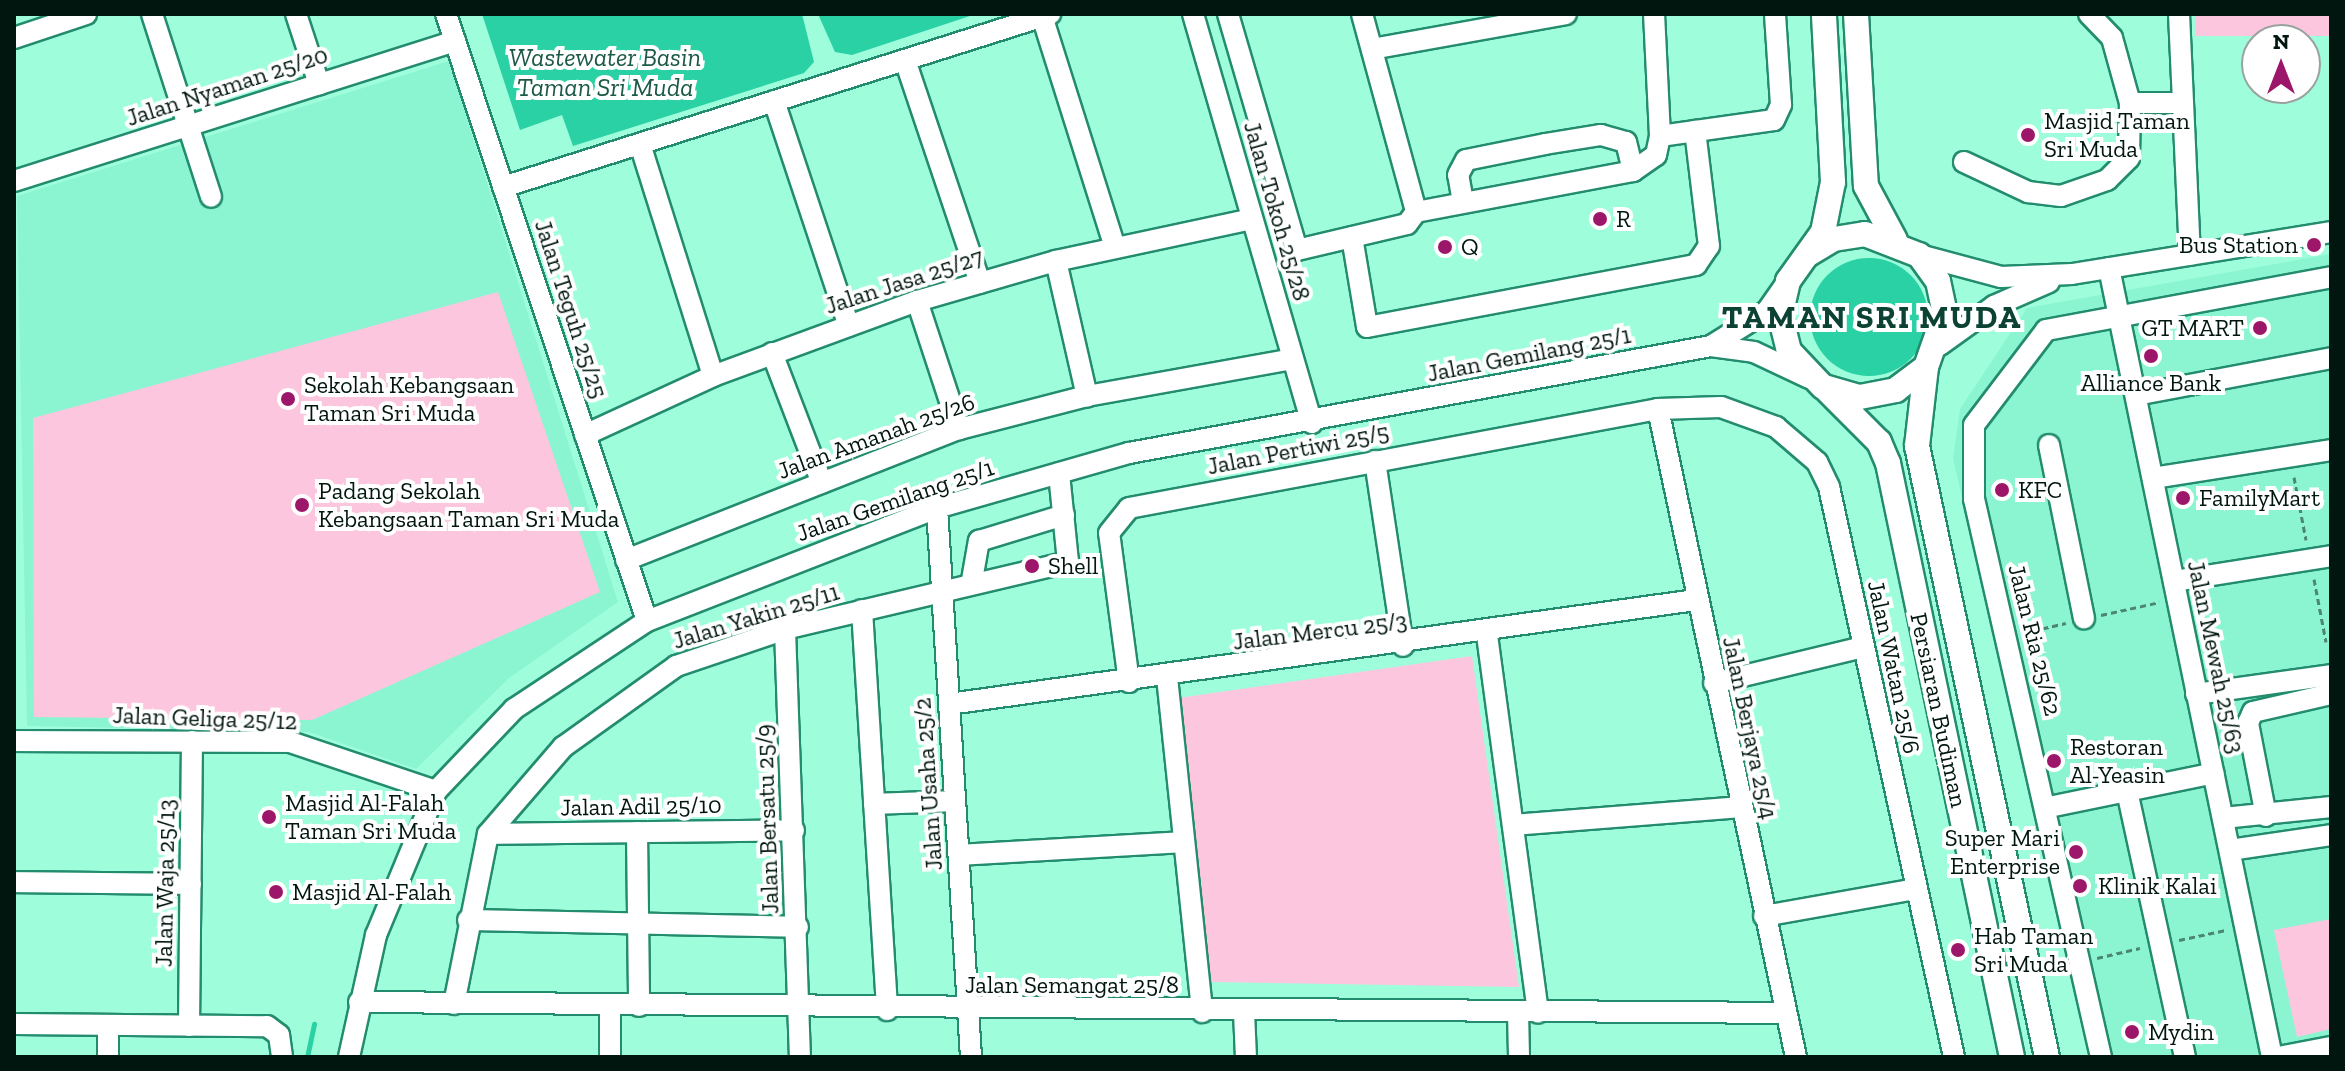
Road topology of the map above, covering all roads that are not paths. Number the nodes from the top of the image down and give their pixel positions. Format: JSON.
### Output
{"nodes":[{"id":1,"x":86,"y":14,"type":"edge"},
{"id":2,"x":152,"y":14,"type":"edge"},
{"id":3,"x":296,"y":14,"type":"edge"},
{"id":4,"x":446,"y":14,"type":"edge"},
{"id":5,"x":1193,"y":14,"type":"edge"},
{"id":6,"x":1228,"y":14,"type":"edge"},
{"id":7,"x":1362,"y":14,"type":"edge"},
{"id":8,"x":1566,"y":14,"type":"edge"},
{"id":9,"x":1654,"y":14,"type":"edge"},
{"id":10,"x":1775,"y":14,"type":"edge"},
{"id":11,"x":1824,"y":14,"type":"edge"},
{"id":12,"x":1856,"y":14,"type":"edge"},
{"id":13,"x":2089,"y":14,"type":"edge"},
{"id":14,"x":2179,"y":14,"type":"edge"},
{"id":15,"x":1046,"y":15,"type":"edge"},
{"id":16,"x":14,"y":38,"type":"edge"},
{"id":17,"x":455,"y":41,"type":"junction"},
{"id":18,"x":1372,"y":49,"type":"junction"},
{"id":19,"x":905,"y":60,"type":"junction"},
{"id":20,"x":319,"y":84,"type":"junction"},
{"id":21,"x":774,"y":101,"type":"junction"},
{"id":22,"x":2130,"y":103,"type":"junction"},
{"id":23,"x":2178,"y":103,"type":"junction"},
{"id":24,"x":188,"y":125,"type":"junction"},
{"id":25,"x":1695,"y":131,"type":"junction"},
{"id":26,"x":1660,"y":136,"type":"junction"},
{"id":27,"x":640,"y":144,"type":"junction"},
{"id":28,"x":1964,"y":162,"type":"dead end"},
{"id":29,"x":1633,"y":171,"type":"junction"},
{"id":30,"x":14,"y":181,"type":"edge"},
{"id":31,"x":503,"y":187,"type":"junction"},
{"id":32,"x":211,"y":197,"type":"dead end"},
{"id":33,"x":1463,"y":202,"type":"junction"},
{"id":34,"x":1416,"y":212,"type":"junction"},
{"id":35,"x":1252,"y":219,"type":"junction"},
{"id":36,"x":2331,"y":232,"type":"edge"},
{"id":37,"x":1352,"y":237,"type":"junction"},
{"id":38,"x":1895,"y":240,"type":"junction"},
{"id":39,"x":1115,"y":248,"type":"junction"},
{"id":40,"x":1807,"y":255,"type":"junction"},
{"id":41,"x":1919,"y":255,"type":"junction"},
{"id":42,"x":2190,"y":255,"type":"junction"},
{"id":43,"x":1056,"y":261,"type":"junction"},
{"id":44,"x":2109,"y":268,"type":"junction"},
{"id":45,"x":2072,"y":274,"type":"junction"},
{"id":46,"x":2331,"y":277,"type":"edge"},
{"id":47,"x":1788,"y":281,"type":"junction"},
{"id":48,"x":980,"y":283,"type":"junction"},
{"id":49,"x":917,"y":301,"type":"junction"},
{"id":50,"x":2119,"y":315,"type":"junction"},
{"id":51,"x":849,"y":326,"type":"junction"},
{"id":52,"x":1940,"y":345,"type":"junction"},
{"id":53,"x":1711,"y":346,"type":"junction"},
{"id":54,"x":772,"y":353,"type":"junction"},
{"id":55,"x":2331,"y":358,"type":"edge"},
{"id":56,"x":1293,"y":359,"type":"junction"},
{"id":57,"x":1926,"y":367,"type":"junction"},
{"id":58,"x":713,"y":376,"type":"junction"},
{"id":59,"x":1817,"y":383,"type":"junction"},
{"id":60,"x":2136,"y":395,"type":"junction"},
{"id":61,"x":1087,"y":396,"type":"junction"},
{"id":62,"x":1658,"y":409,"type":"junction"},
{"id":63,"x":1312,"y":423,"type":"junction"},
{"id":64,"x":959,"y":429,"type":"junction"},
{"id":65,"x":585,"y":435,"type":"junction"},
{"id":66,"x":2049,"y":445,"type":"dead end"},
{"id":67,"x":2331,"y":450,"type":"edge"},
{"id":68,"x":1375,"y":461,"type":"junction"},
{"id":69,"x":1059,"y":473,"type":"junction"},
{"id":70,"x":2153,"y":478,"type":"junction"},
{"id":71,"x":822,"y":483,"type":"junction"},
{"id":72,"x":937,"y":508,"type":"junction"},
{"id":73,"x":1064,"y":515,"type":"junction"},
{"id":74,"x":2331,"y":556,"type":"edge"},
{"id":75,"x":626,"y":560,"type":"junction"},
{"id":76,"x":972,"y":580,"type":"junction"},
{"id":77,"x":2174,"y":581,"type":"junction"},
{"id":78,"x":939,"y":589,"type":"junction"},
{"id":79,"x":1696,"y":600,"type":"junction"},
{"id":80,"x":862,"y":610,"type":"junction"},
{"id":81,"x":2084,"y":619,"type":"dead end"},
{"id":82,"x":647,"y":621,"type":"junction"},
{"id":83,"x":785,"y":629,"type":"junction"},
{"id":84,"x":1487,"y":635,"type":"junction"},
{"id":85,"x":1403,"y":646,"type":"junction"},
{"id":86,"x":1863,"y":647,"type":"junction"},
{"id":87,"x":2331,"y":675,"type":"edge"},
{"id":88,"x":1167,"y":677,"type":"junction"},
{"id":89,"x":1129,"y":682,"type":"junction"},
{"id":90,"x":1714,"y":683,"type":"junction"},
{"id":91,"x":2196,"y":694,"type":"junction"},
{"id":92,"x":2331,"y":694,"type":"edge"},
{"id":93,"x":949,"y":704,"type":"junction"},
{"id":94,"x":14,"y":741,"type":"edge"},
{"id":95,"x":192,"y":741,"type":"junction"},
{"id":96,"x":2214,"y":773,"type":"junction"},
{"id":97,"x":436,"y":791,"type":"junction"},
{"id":98,"x":2127,"y":791,"type":"junction"},
{"id":99,"x":955,"y":801,"type":"junction"},
{"id":100,"x":874,"y":804,"type":"junction"},
{"id":101,"x":1741,"y":807,"type":"junction"},
{"id":102,"x":2049,"y":807,"type":"junction"},
{"id":103,"x":2331,"y":807,"type":"edge"},
{"id":104,"x":2266,"y":816,"type":"junction"},
{"id":105,"x":2223,"y":818,"type":"junction"},
{"id":106,"x":1513,"y":825,"type":"junction"},
{"id":107,"x":794,"y":830,"type":"junction"},
{"id":108,"x":637,"y":832,"type":"junction"},
{"id":109,"x":488,"y":834,"type":"junction"},
{"id":110,"x":2331,"y":835,"type":"edge"},
{"id":111,"x":1184,"y":842,"type":"junction"},
{"id":112,"x":2230,"y":850,"type":"junction"},
{"id":113,"x":959,"y":855,"type":"junction"},
{"id":114,"x":14,"y":882,"type":"edge"},
{"id":115,"x":191,"y":884,"type":"junction"},
{"id":116,"x":1916,"y":889,"type":"junction"},
{"id":117,"x":1764,"y":916,"type":"junction"},
{"id":118,"x":468,"y":920,"type":"junction"},
{"id":119,"x":638,"y":924,"type":"junction"},
{"id":120,"x":798,"y":927,"type":"junction"},
{"id":121,"x":359,"y":1002,"type":"junction"},
{"id":122,"x":454,"y":1004,"type":"junction"},
{"id":123,"x":610,"y":1006,"type":"junction"},
{"id":124,"x":639,"y":1006,"type":"junction"},
{"id":125,"x":802,"y":1007,"type":"junction"},
{"id":126,"x":887,"y":1010,"type":"junction"},
{"id":127,"x":969,"y":1011,"type":"junction"},
{"id":128,"x":1202,"y":1012,"type":"junction"},
{"id":129,"x":1244,"y":1012,"type":"junction"},
{"id":130,"x":1528,"y":1012,"type":"junction"},
{"id":131,"x":1786,"y":1013,"type":"junction"},
{"id":132,"x":14,"y":1024,"type":"edge"},
{"id":133,"x":108,"y":1025,"type":"junction"},
{"id":134,"x":189,"y":1026,"type":"junction"},
{"id":135,"x":2331,"y":1047,"type":"edge"},
{"id":136,"x":108,"y":1057,"type":"edge"},
{"id":137,"x":282,"y":1057,"type":"edge"},
{"id":138,"x":349,"y":1057,"type":"edge"},
{"id":139,"x":610,"y":1057,"type":"edge"},
{"id":140,"x":800,"y":1057,"type":"edge"},
{"id":141,"x":971,"y":1057,"type":"edge"},
{"id":142,"x":1246,"y":1057,"type":"edge"},
{"id":143,"x":1519,"y":1057,"type":"edge"},
{"id":144,"x":1796,"y":1057,"type":"edge"},
{"id":145,"x":1954,"y":1057,"type":"edge"},
{"id":146,"x":2012,"y":1057,"type":"edge"},
{"id":147,"x":2047,"y":1057,"type":"edge"},
{"id":148,"x":2101,"y":1057,"type":"edge"},
{"id":149,"x":2185,"y":1057,"type":"edge"},
{"id":150,"x":2272,"y":1057,"type":"edge"},
{"id":151,"x":2279,"y":1057,"type":"edge"}],
"edges":[{"from":1,"to":16,"type":"street"},
{"from":2,"to":24,"type":"street"},
{"from":3,"to":20,"type":"street"},
{"from":4,"to":17,"type":"street","name":"Jalan Teguh 25/25"},
{"from":5,"to":35,"type":"street","name":"Jalan Tokoh 25/28"},
{"from":6,"to":37,"type":"street"},
{"from":7,"to":18,"type":"street"},
{"from":8,"to":18,"type":"street"},
{"from":9,"to":26,"type":"street"},
{"from":10,"to":25,"type":"street"},
{"from":11,"to":40,"type":"main road"},
{"from":12,"to":38,"type":"main road"},
{"from":13,"to":22,"type":"street"},
{"from":14,"to":23,"type":"street"},
{"from":15,"to":19,"type":"street"},
{"from":15,"to":39,"type":"street"},
{"from":17,"to":20,"type":"street","name":"Jalan Nyaman 25/20"},
{"from":17,"to":31,"type":"street","name":"Jalan Teguh 25/25"},
{"from":18,"to":34,"type":"street"},
{"from":19,"to":21,"type":"street"},
{"from":19,"to":48,"type":"street"},
{"from":20,"to":24,"type":"street","name":"Jalan Nyaman 25/20"},
{"from":21,"to":27,"type":"street"},
{"from":21,"to":51,"type":"street"},
{"from":22,"to":23,"type":"street"},
{"from":22,"to":28,"type":"street"},
{"from":23,"to":42,"type":"street"},
{"from":24,"to":30,"type":"street","name":"Jalan Nyaman 25/20"},
{"from":24,"to":32,"type":"street"},
{"from":25,"to":26,"type":"street"},
{"from":25,"to":37,"type":"street"},
{"from":26,"to":29,"type":"street"},
{"from":27,"to":31,"type":"street"},
{"from":27,"to":58,"type":"street"},
{"from":29,"to":33,"type":"street"},
{"from":29,"to":33,"type":"street"},
{"from":31,"to":65,"type":"street","name":"Jalan Teguh 25/25"},
{"from":33,"to":34,"type":"street"},
{"from":34,"to":37,"type":"street"},
{"from":35,"to":39,"type":"street","name":"Jalan Jasa 25/27"},
{"from":35,"to":56,"type":"street","name":"Jalan Tokoh 25/28"},
{"from":36,"to":42,"type":"street"},
{"from":38,"to":40,"type":"main road"},
{"from":38,"to":41,"type":"main road"},
{"from":39,"to":43,"type":"street","name":"Jalan Jasa 25/27"},
{"from":40,"to":47,"type":"main road"},
{"from":41,"to":45,"type":"street"},
{"from":41,"to":52,"type":"main road"},
{"from":42,"to":44,"type":"street"},
{"from":43,"to":48,"type":"street","name":"Jalan Jasa 25/27"},
{"from":43,"to":61,"type":"street"},
{"from":44,"to":45,"type":"street"},
{"from":44,"to":50,"type":"street","name":"Jalan Mewah 25/63"},
{"from":45,"to":52,"type":"street"},
{"from":46,"to":50,"type":"street","name":"Jalan Ria 25/62"},
{"from":47,"to":53,"type":"street","name":"Jalan Gemilang 25/1"},
{"from":47,"to":59,"type":"main road"},
{"from":48,"to":49,"type":"street","name":"Jalan Jasa 25/27"},
{"from":49,"to":51,"type":"street","name":"Jalan Jasa 25/27"},
{"from":49,"to":64,"type":"street"},
{"from":50,"to":60,"type":"street","name":"Jalan Mewah 25/63"},
{"from":50,"to":102,"type":"street","name":"Jalan Ria 25/62"},
{"from":51,"to":54,"type":"street","name":"Jalan Jasa 25/27"},
{"from":52,"to":57,"type":"main road"},
{"from":53,"to":59,"type":"street","name":"Jalan Gemilang 25/1"},
{"from":53,"to":63,"type":"street","name":"Jalan Gemilang 25/1"},
{"from":54,"to":58,"type":"street","name":"Jalan Jasa 25/27"},
{"from":54,"to":71,"type":"street"},
{"from":55,"to":60,"type":"street"},
{"from":56,"to":61,"type":"street","name":"Jalan Amanah 25/26"},
{"from":56,"to":63,"type":"street","name":"Jalan Tokoh 25/28"},
{"from":57,"to":59,"type":"main road"},
{"from":57,"to":147,"type":"main road","name":"Persiaran Budiman"},
{"from":58,"to":65,"type":"street","name":"Jalan Jasa 25/27"},
{"from":59,"to":146,"type":"main road","name":"Persiaran Budiman"},
{"from":60,"to":70,"type":"street","name":"Jalan Mewah 25/63"},
{"from":61,"to":64,"type":"street","name":"Jalan Amanah 25/26"},
{"from":62,"to":68,"type":"street","name":"Jalan Pertiwi 25/5"},
{"from":62,"to":79,"type":"street","name":"Jalan Berjaya 25/4"},
{"from":62,"to":86,"type":"street","name":"Jalan Watan 25/6"},
{"from":63,"to":69,"type":"street","name":"Jalan Gemilang 25/1"},
{"from":64,"to":71,"type":"street","name":"Jalan Amanah 25/26"},
{"from":65,"to":75,"type":"street","name":"Jalan Teguh 25/25"},
{"from":66,"to":81,"type":"street"},
{"from":67,"to":70,"type":"street"},
{"from":68,"to":85,"type":"street"},
{"from":68,"to":89,"type":"street","name":"Jalan Pertiwi 25/5"},
{"from":69,"to":72,"type":"street","name":"Jalan Gemilang 25/1"},
{"from":69,"to":73,"type":"street"},
{"from":70,"to":77,"type":"street","name":"Jalan Mewah 25/63"},
{"from":71,"to":75,"type":"street","name":"Jalan Amanah 25/26"},
{"from":72,"to":78,"type":"street","name":"Jalan Usaha 25/2"},
{"from":72,"to":82,"type":"street","name":"Jalan Gemilang 25/1"},
{"from":73,"to":76,"type":"street"},
{"from":73,"to":76,"type":"street","name":"Jalan Yakin 25/11"},
{"from":74,"to":77,"type":"street"},
{"from":75,"to":82,"type":"street","name":"Jalan Teguh 25/25"},
{"from":76,"to":78,"type":"street","name":"Jalan Yakin 25/11"},
{"from":77,"to":91,"type":"street","name":"Jalan Mewah 25/63"},
{"from":78,"to":80,"type":"street","name":"Jalan Yakin 25/11"},
{"from":78,"to":93,"type":"street","name":"Jalan Usaha 25/2"},
{"from":79,"to":84,"type":"street","name":"Jalan Mercu 25/3"},
{"from":79,"to":90,"type":"street","name":"Jalan Berjaya 25/4"},
{"from":80,"to":83,"type":"street","name":"Jalan Yakin 25/11"},
{"from":80,"to":100,"type":"street"},
{"from":82,"to":97,"type":"street","name":"Jalan Gemilang 25/1"},
{"from":83,"to":107,"type":"street","name":"Jalan Bersatu 25/9"},
{"from":83,"to":109,"type":"street","name":"Jalan Yakin 25/11"},
{"from":84,"to":85,"type":"street","name":"Jalan Mercu 25/3"},
{"from":84,"to":106,"type":"street"},
{"from":85,"to":88,"type":"street","name":"Jalan Mercu 25/3"},
{"from":86,"to":90,"type":"street"},
{"from":86,"to":116,"type":"street","name":"Jalan Watan 25/6"},
{"from":87,"to":91,"type":"street"},
{"from":88,"to":89,"type":"street","name":"Jalan Mercu 25/3"},
{"from":88,"to":111,"type":"street"},
{"from":89,"to":93,"type":"street","name":"Jalan Mercu 25/3"},
{"from":90,"to":101,"type":"street","name":"Jalan Berjaya 25/4"},
{"from":91,"to":96,"type":"street","name":"Jalan Mewah 25/63"},
{"from":92,"to":104,"type":"street"},
{"from":93,"to":99,"type":"street","name":"Jalan Usaha 25/2"},
{"from":94,"to":95,"type":"street","name":"Jalan Geliga 25/12"},
{"from":95,"to":97,"type":"street","name":"Jalan Geliga 25/12"},
{"from":95,"to":115,"type":"street","name":"Jalan Waja 25/13"},
{"from":96,"to":98,"type":"street"},
{"from":96,"to":105,"type":"street","name":"Jalan Mewah 25/63"},
{"from":97,"to":121,"type":"street","name":"Jalan Gemilang 25/1"},
{"from":98,"to":102,"type":"street"},
{"from":98,"to":149,"type":"street"},
{"from":99,"to":100,"type":"street"},
{"from":99,"to":113,"type":"street","name":"Jalan Usaha 25/2"},
{"from":100,"to":126,"type":"street"},
{"from":101,"to":106,"type":"street"},
{"from":101,"to":117,"type":"street","name":"Jalan Berjaya 25/4"},
{"from":102,"to":148,"type":"street","name":"Jalan Ria 25/62"},
{"from":103,"to":104,"type":"street"},
{"from":104,"to":105,"type":"street"},
{"from":105,"to":112,"type":"street","name":"Jalan Mewah 25/63"},
{"from":106,"to":130,"type":"street"},
{"from":107,"to":108,"type":"street","name":"Jalan Adil 25/10"},
{"from":107,"to":120,"type":"street","name":"Jalan Bersatu 25/9"},
{"from":108,"to":109,"type":"street","name":"Jalan Adil 25/10"},
{"from":108,"to":119,"type":"street"},
{"from":109,"to":118,"type":"street","name":"Jalan Yakin 25/11"},
{"from":110,"to":112,"type":"street"},
{"from":111,"to":113,"type":"street"},
{"from":111,"to":128,"type":"street"},
{"from":112,"to":150,"type":"street","name":"Jalan Mewah 25/63"},
{"from":113,"to":127,"type":"street","name":"Jalan Usaha 25/2"},
{"from":114,"to":115,"type":"street"},
{"from":115,"to":134,"type":"street","name":"Jalan Waja 25/13"},
{"from":116,"to":117,"type":"street"},
{"from":116,"to":145,"type":"street","name":"Jalan Watan 25/6"},
{"from":117,"to":131,"type":"street","name":"Jalan Berjaya 25/4"},
{"from":118,"to":119,"type":"street"},
{"from":118,"to":122,"type":"street","name":"Jalan Yakin 25/11"},
{"from":119,"to":120,"type":"street"},
{"from":119,"to":124,"type":"street"},
{"from":120,"to":125,"type":"street","name":"Jalan Bersatu 25/9"},
{"from":121,"to":122,"type":"street","name":"Jalan Semangat 25/8"},
{"from":121,"to":138,"type":"street","name":"Jalan Gemilang 25/1"},
{"from":122,"to":123,"type":"street","name":"Jalan Semangat 25/8"},
{"from":123,"to":124,"type":"street","name":"Jalan Semangat 25/8"},
{"from":123,"to":139,"type":"street"},
{"from":124,"to":125,"type":"street","name":"Jalan Semangat 25/8"},
{"from":125,"to":126,"type":"street","name":"Jalan Semangat 25/8"},
{"from":125,"to":140,"type":"street","name":"Jalan Bersatu 25/9"},
{"from":126,"to":127,"type":"street","name":"Jalan Semangat 25/8"},
{"from":127,"to":128,"type":"street","name":"Jalan Semangat 25/8"},
{"from":127,"to":141,"type":"street","name":"Jalan Usaha 25/2"},
{"from":128,"to":129,"type":"street","name":"Jalan Semangat 25/8"},
{"from":129,"to":130,"type":"street","name":"Jalan Semangat 25/8"},
{"from":129,"to":142,"type":"street"},
{"from":130,"to":131,"type":"street","name":"Jalan Semangat 25/8"},
{"from":130,"to":143,"type":"street"},
{"from":131,"to":144,"type":"street","name":"Jalan Berjaya 25/4"},
{"from":132,"to":133,"type":"street"},
{"from":133,"to":134,"type":"street"},
{"from":133,"to":136,"type":"street"},
{"from":134,"to":137,"type":"street"},
{"from":135,"to":151,"type":"street"}]}
